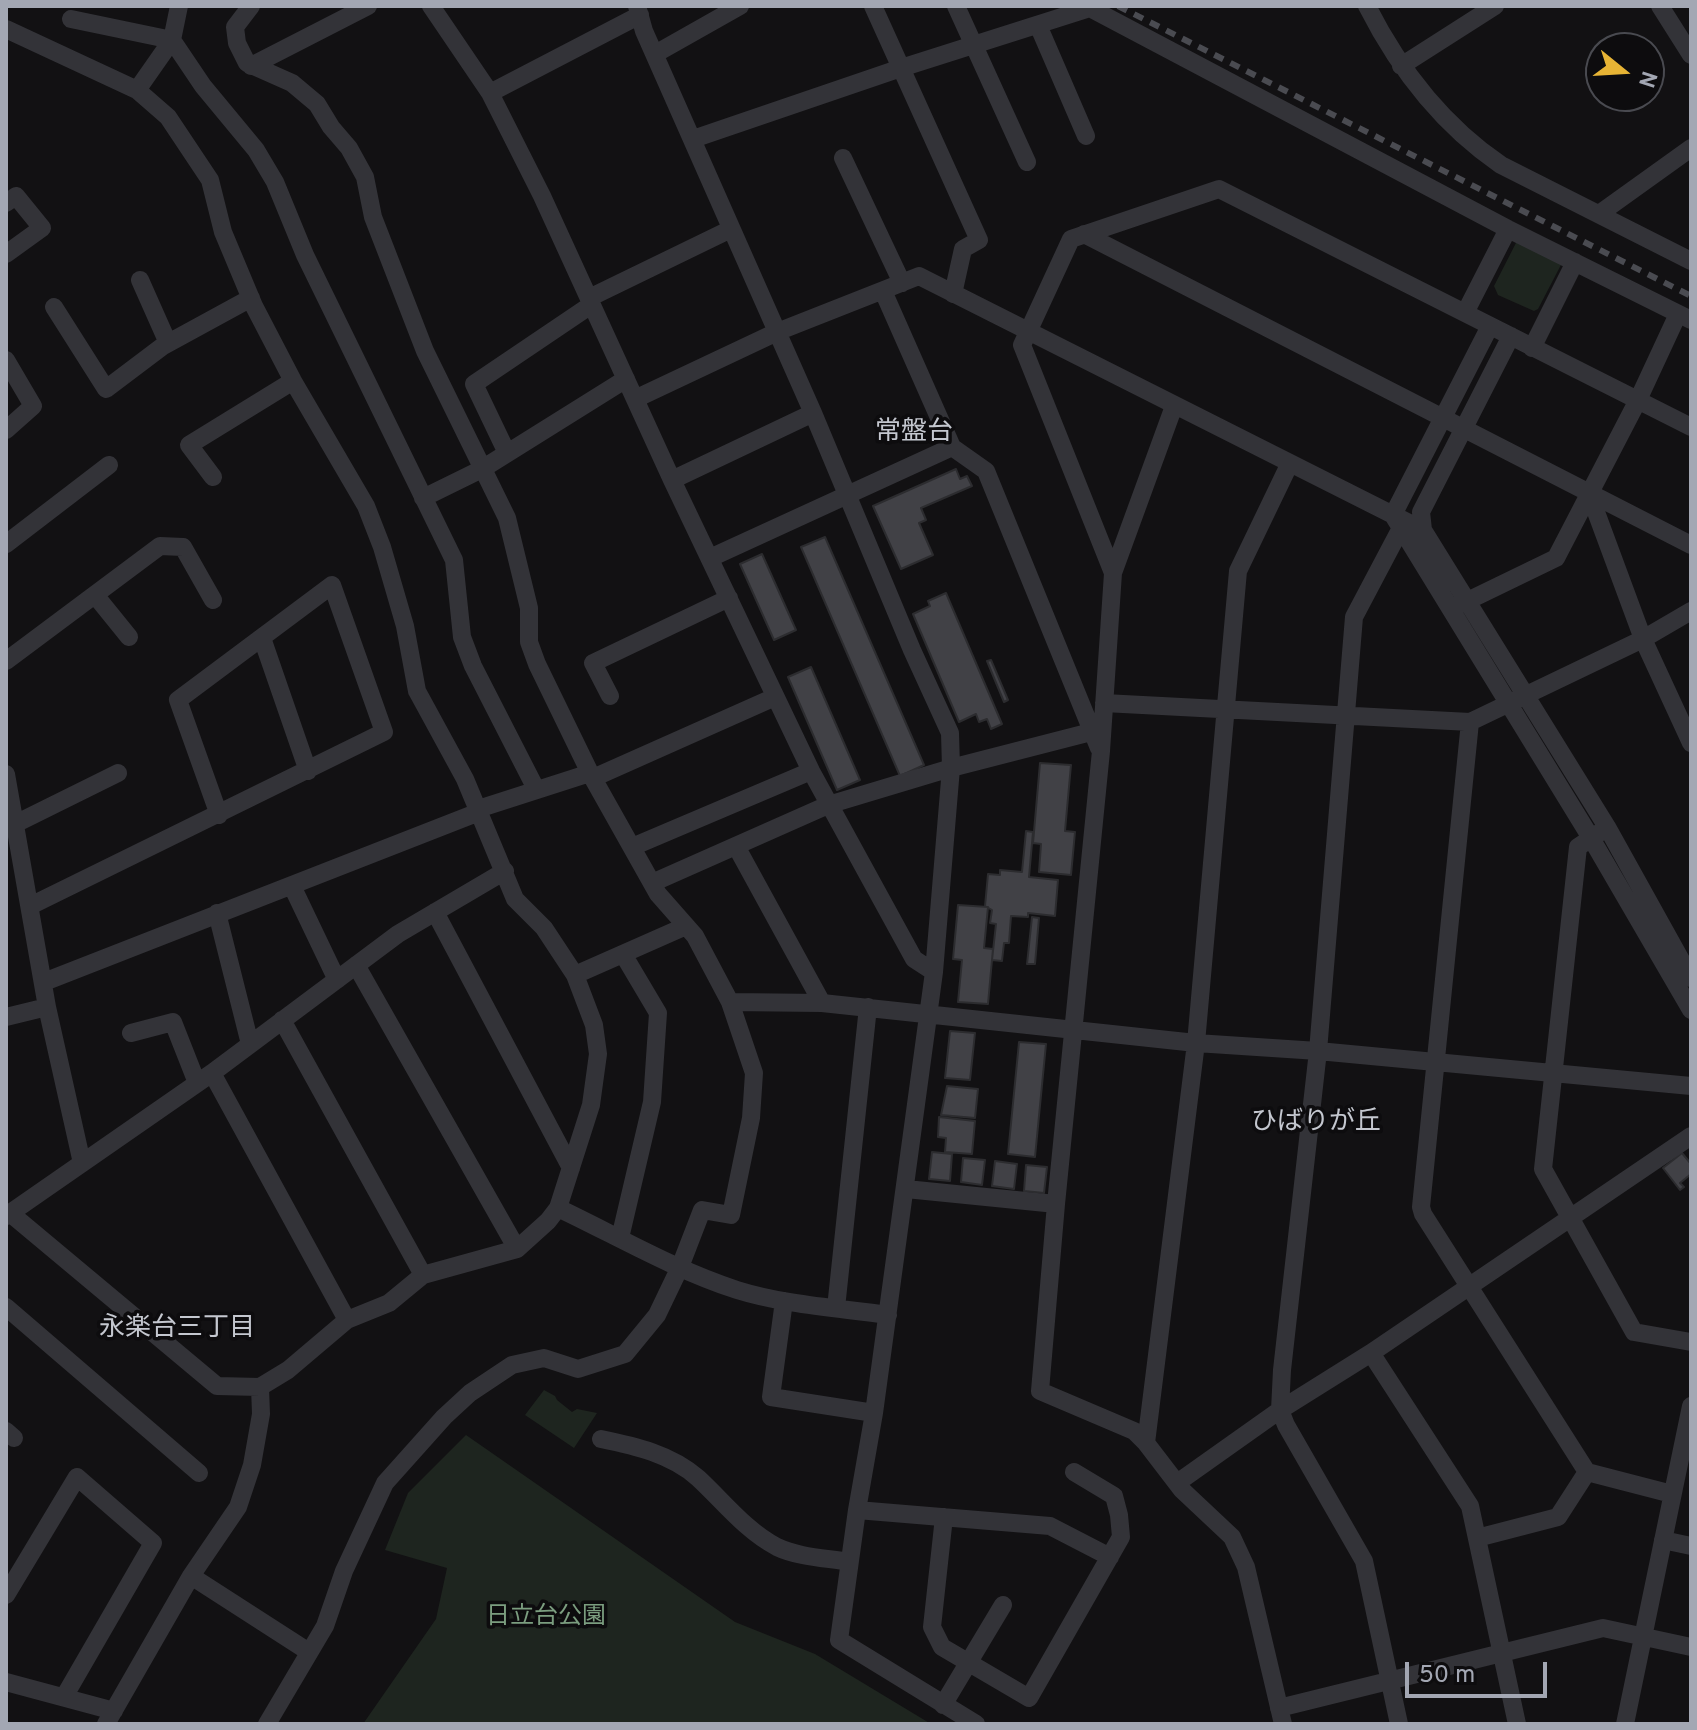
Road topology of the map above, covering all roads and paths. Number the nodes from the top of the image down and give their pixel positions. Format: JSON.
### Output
{"nodes":[{"id":1,"x":179,"y":6,"type":"edge"},
{"id":2,"x":251,"y":6,"type":"edge"},
{"id":3,"x":368,"y":6,"type":"edge"},
{"id":4,"x":431,"y":6,"type":"edge"},
{"id":5,"x":740,"y":6,"type":"edge"},
{"id":6,"x":873,"y":6,"type":"edge"},
{"id":7,"x":956,"y":6,"type":"edge"},
{"id":8,"x":1367,"y":6,"type":"edge"},
{"id":9,"x":1495,"y":6,"type":"edge"},
{"id":10,"x":1660,"y":6,"type":"edge"},
{"id":11,"x":638,"y":11,"type":"edge"},
{"id":12,"x":71,"y":19,"type":"dead end"},
{"id":13,"x":1038,"y":25,"type":"junction"},
{"id":14,"x":6,"y":29,"type":"edge"},
{"id":15,"x":172,"y":40,"type":"junction"},
{"id":16,"x":974,"y":45,"type":"junction"},
{"id":17,"x":655,"y":54,"type":"junction"},
{"id":18,"x":1691,"y":55,"type":"edge"},
{"id":19,"x":251,"y":66,"type":"junction"},
{"id":20,"x":1401,"y":66,"type":"junction"},
{"id":21,"x":901,"y":68,"type":"junction"},
{"id":22,"x":137,"y":90,"type":"junction"},
{"id":23,"x":490,"y":93,"type":"junction"},
{"id":24,"x":1086,"y":136,"type":"dead end"},
{"id":25,"x":693,"y":139,"type":"junction"},
{"id":26,"x":1691,"y":148,"type":"edge"},
{"id":27,"x":843,"y":158,"type":"dead end"},
{"id":28,"x":1027,"y":162,"type":"dead end"},
{"id":29,"x":7,"y":200,"type":"edge"},
{"id":30,"x":1599,"y":214,"type":"junction"},
{"id":31,"x":731,"y":229,"type":"junction"},
{"id":32,"x":1508,"y":229,"type":"junction"},
{"id":33,"x":1084,"y":234,"type":"junction"},
{"id":34,"x":6,"y":254,"type":"edge"},
{"id":35,"x":1691,"y":261,"type":"edge"},
{"id":36,"x":1575,"y":262,"type":"junction"},
{"id":37,"x":140,"y":280,"type":"dead end"},
{"id":38,"x":902,"y":283,"type":"junction"},
{"id":39,"x":883,"y":291,"type":"junction"},
{"id":40,"x":953,"y":294,"type":"junction"},
{"id":41,"x":251,"y":298,"type":"junction"},
{"id":42,"x":590,"y":301,"type":"junction"},
{"id":43,"x":54,"y":307,"type":"dead end"},
{"id":44,"x":1465,"y":313,"type":"junction"},
{"id":45,"x":1685,"y":317,"type":"edge"},
{"id":46,"x":1490,"y":326,"type":"junction"},
{"id":47,"x":1029,"y":330,"type":"junction"},
{"id":48,"x":777,"y":332,"type":"junction"},
{"id":49,"x":1511,"y":336,"type":"junction"},
{"id":50,"x":168,"y":343,"type":"junction"},
{"id":51,"x":1532,"y":348,"type":"junction"},
{"id":52,"x":6,"y":360,"type":"edge"},
{"id":53,"x":626,"y":379,"type":"junction"},
{"id":54,"x":293,"y":381,"type":"junction"},
{"id":55,"x":635,"y":399,"type":"junction"},
{"id":56,"x":1638,"y":400,"type":"junction"},
{"id":57,"x":1174,"y":406,"type":"junction"},
{"id":58,"x":813,"y":413,"type":"junction"},
{"id":59,"x":1442,"y":418,"type":"junction"},
{"id":60,"x":1691,"y":427,"type":"edge"},
{"id":61,"x":1463,"y":429,"type":"junction"},
{"id":62,"x":6,"y":430,"type":"edge"},
{"id":63,"x":952,"y":447,"type":"junction"},
{"id":64,"x":507,"y":453,"type":"junction"},
{"id":65,"x":1290,"y":463,"type":"junction"},
{"id":66,"x":109,"y":465,"type":"dead end"},
{"id":67,"x":482,"y":469,"type":"junction"},
{"id":68,"x":213,"y":477,"type":"dead end"},
{"id":69,"x":672,"y":480,"type":"junction"},
{"id":70,"x":1589,"y":493,"type":"junction"},
{"id":71,"x":848,"y":496,"type":"junction"},
{"id":72,"x":423,"y":498,"type":"junction"},
{"id":73,"x":1397,"y":521,"type":"junction"},
{"id":74,"x":1423,"y":530,"type":"junction"},
{"id":75,"x":6,"y":544,"type":"edge"},
{"id":76,"x":1691,"y":545,"type":"edge"},
{"id":77,"x":710,"y":558,"type":"junction"},
{"id":78,"x":1113,"y":573,"type":"junction"},
{"id":79,"x":95,"y":595,"type":"junction"},
{"id":80,"x":729,"y":598,"type":"junction"},
{"id":81,"x":213,"y":600,"type":"dead end"},
{"id":82,"x":1458,"y":605,"type":"junction"},
{"id":83,"x":1691,"y":611,"type":"edge"},
{"id":84,"x":129,"y":637,"type":"dead end"},
{"id":85,"x":262,"y":638,"type":"junction"},
{"id":86,"x":1643,"y":639,"type":"junction"},
{"id":87,"x":6,"y":661,"type":"edge"},
{"id":88,"x":610,"y":696,"type":"dead end"},
{"id":89,"x":775,"y":697,"type":"junction"},
{"id":90,"x":1516,"y":699,"type":"junction"},
{"id":91,"x":1104,"y":703,"type":"junction"},
{"id":92,"x":1225,"y":709,"type":"junction"},
{"id":93,"x":1346,"y":716,"type":"junction"},
{"id":94,"x":1470,"y":722,"type":"junction"},
{"id":95,"x":1091,"y":732,"type":"junction"},
{"id":96,"x":1691,"y":743,"type":"edge"},
{"id":97,"x":1101,"y":751,"type":"junction"},
{"id":98,"x":951,"y":768,"type":"junction"},
{"id":99,"x":308,"y":771,"type":"junction"},
{"id":100,"x":811,"y":771,"type":"junction"},
{"id":101,"x":118,"y":773,"type":"dead end"},
{"id":102,"x":6,"y":774,"type":"edge"},
{"id":103,"x":591,"y":776,"type":"junction"},
{"id":104,"x":536,"y":789,"type":"junction"},
{"id":105,"x":828,"y":805,"type":"junction"},
{"id":106,"x":479,"y":810,"type":"junction"},
{"id":107,"x":219,"y":815,"type":"junction"},
{"id":108,"x":15,"y":824,"type":"junction"},
{"id":109,"x":1599,"y":833,"type":"junction"},
{"id":110,"x":736,"y":846,"type":"junction"},
{"id":111,"x":632,"y":847,"type":"junction"},
{"id":112,"x":505,"y":871,"type":"junction"},
{"id":113,"x":652,"y":883,"type":"junction"},
{"id":114,"x":292,"y":886,"type":"junction"},
{"id":115,"x":30,"y":906,"type":"junction"},
{"id":116,"x":435,"y":912,"type":"junction"},
{"id":117,"x":217,"y":913,"type":"junction"},
{"id":118,"x":686,"y":926,"type":"junction"},
{"id":119,"x":623,"y":954,"type":"junction"},
{"id":120,"x":356,"y":965,"type":"junction"},
{"id":121,"x":934,"y":972,"type":"junction"},
{"id":122,"x":575,"y":975,"type":"junction"},
{"id":123,"x":1691,"y":978,"type":"edge"},
{"id":124,"x":337,"y":980,"type":"junction"},
{"id":125,"x":44,"y":982,"type":"junction"},
{"id":126,"x":730,"y":1002,"type":"junction"},
{"id":127,"x":822,"y":1003,"type":"junction"},
{"id":128,"x":47,"y":1007,"type":"junction"},
{"id":129,"x":868,"y":1007,"type":"junction"},
{"id":130,"x":1691,"y":1010,"type":"edge"},
{"id":131,"x":928,"y":1014,"type":"junction"},
{"id":132,"x":6,"y":1017,"type":"edge"},
{"id":133,"x":282,"y":1020,"type":"junction"},
{"id":134,"x":1073,"y":1031,"type":"junction"},
{"id":135,"x":131,"y":1033,"type":"dead end"},
{"id":136,"x":1196,"y":1043,"type":"junction"},
{"id":137,"x":250,"y":1044,"type":"junction"},
{"id":138,"x":1318,"y":1051,"type":"junction"},
{"id":139,"x":1435,"y":1062,"type":"junction"},
{"id":140,"x":1553,"y":1073,"type":"junction"},
{"id":141,"x":204,"y":1078,"type":"junction"},
{"id":142,"x":1691,"y":1086,"type":"edge"},
{"id":143,"x":1691,"y":1136,"type":"edge"},
{"id":144,"x":82,"y":1163,"type":"junction"},
{"id":145,"x":571,"y":1168,"type":"junction"},
{"id":146,"x":906,"y":1189,"type":"junction"},
{"id":147,"x":1056,"y":1204,"type":"junction"},
{"id":148,"x":558,"y":1208,"type":"junction"},
{"id":149,"x":8,"y":1215,"type":"edge"},
{"id":150,"x":1571,"y":1218,"type":"junction"},
{"id":151,"x":620,"y":1238,"type":"junction"},
{"id":152,"x":517,"y":1249,"type":"junction"},
{"id":153,"x":680,"y":1267,"type":"junction"},
{"id":154,"x":423,"y":1275,"type":"junction"},
{"id":155,"x":1469,"y":1287,"type":"junction"},
{"id":156,"x":784,"y":1301,"type":"junction"},
{"id":157,"x":6,"y":1307,"type":"edge"},
{"id":158,"x":836,"y":1308,"type":"junction"},
{"id":159,"x":888,"y":1315,"type":"junction"},
{"id":160,"x":347,"y":1320,"type":"junction"},
{"id":161,"x":1691,"y":1342,"type":"edge"},
{"id":162,"x":1371,"y":1353,"type":"junction"},
{"id":163,"x":260,"y":1387,"type":"junction"},
{"id":164,"x":1691,"y":1406,"type":"edge"},
{"id":165,"x":1280,"y":1410,"type":"junction"},
{"id":166,"x":874,"y":1413,"type":"junction"},
{"id":167,"x":1688,"y":1437,"type":"edge"},
{"id":168,"x":601,"y":1439,"type":"dead end"},
{"id":169,"x":1146,"y":1443,"type":"junction"},
{"id":170,"x":1074,"y":1472,"type":"dead end"},
{"id":171,"x":1587,"y":1472,"type":"junction"},
{"id":172,"x":199,"y":1473,"type":"dead end"},
{"id":173,"x":1177,"y":1483,"type":"junction"},
{"id":174,"x":1672,"y":1494,"type":"junction"},
{"id":175,"x":857,"y":1510,"type":"junction"},
{"id":176,"x":944,"y":1517,"type":"junction"},
{"id":177,"x":1477,"y":1538,"type":"junction"},
{"id":178,"x":1663,"y":1540,"type":"junction"},
{"id":179,"x":1691,"y":1546,"type":"edge"},
{"id":180,"x":1110,"y":1557,"type":"junction"},
{"id":181,"x":849,"y":1562,"type":"junction"},
{"id":182,"x":191,"y":1576,"type":"junction"},
{"id":183,"x":6,"y":1595,"type":"edge"},
{"id":184,"x":1003,"y":1605,"type":"dead end"},
{"id":185,"x":1644,"y":1636,"type":"junction"},
{"id":186,"x":1691,"y":1647,"type":"edge"},
{"id":187,"x":1502,"y":1651,"type":"junction"},
{"id":188,"x":309,"y":1652,"type":"junction"},
{"id":189,"x":968,"y":1662,"type":"junction"},
{"id":190,"x":1391,"y":1679,"type":"junction"},
{"id":191,"x":6,"y":1682,"type":"edge"},
{"id":192,"x":64,"y":1697,"type":"junction"},
{"id":193,"x":943,"y":1705,"type":"junction"},
{"id":194,"x":1281,"y":1716,"type":"edge"},
{"id":195,"x":110,"y":1718,"type":"edge"},
{"id":196,"x":267,"y":1724,"type":"edge"},
{"id":197,"x":976,"y":1724,"type":"edge"},
{"id":198,"x":1399,"y":1724,"type":"edge"},
{"id":199,"x":1517,"y":1724,"type":"edge"},
{"id":200,"x":1625,"y":1724,"type":"edge"}],
"edges":[{"from":1,"to":15,"type":"street"},
{"from":2,"to":19,"type":"street"},
{"from":3,"to":19,"type":"street"},
{"from":4,"to":23,"type":"street"},
{"from":5,"to":17,"type":"street"},
{"from":6,"to":21,"type":"street"},
{"from":7,"to":16,"type":"street"},
{"from":8,"to":20,"type":"street"},
{"from":9,"to":20,"type":"street"},
{"from":10,"to":18,"type":"street"},
{"from":11,"to":17,"type":"street"},
{"from":11,"to":23,"type":"street"},
{"from":12,"to":15,"type":"street"},
{"from":13,"to":16,"type":"street"},
{"from":13,"to":24,"type":"street"},
{"from":13,"to":32,"type":"street"},
{"from":14,"to":22,"type":"street"},
{"from":15,"to":22,"type":"street"},
{"from":15,"to":72,"type":"street"},
{"from":16,"to":21,"type":"street"},
{"from":16,"to":28,"type":"street"},
{"from":17,"to":25,"type":"street"},
{"from":19,"to":67,"type":"street"},
{"from":20,"to":30,"type":"street"},
{"from":21,"to":25,"type":"street"},
{"from":21,"to":40,"type":"street"},
{"from":22,"to":41,"type":"street"},
{"from":23,"to":42,"type":"street"},
{"from":25,"to":31,"type":"street"},
{"from":26,"to":30,"type":"street"},
{"from":27,"to":38,"type":"street"},
{"from":29,"to":34,"type":"street"},
{"from":30,"to":35,"type":"street"},
{"from":31,"to":42,"type":"street"},
{"from":31,"to":48,"type":"street"},
{"from":32,"to":36,"type":"street"},
{"from":32,"to":44,"type":"street"},
{"from":33,"to":44,"type":"street"},
{"from":33,"to":47,"type":"street"},
{"from":33,"to":59,"type":"street"},
{"from":36,"to":45,"type":"street"},
{"from":36,"to":51,"type":"street"},
{"from":37,"to":50,"type":"street"},
{"from":38,"to":39,"type":"street"},
{"from":38,"to":40,"type":"street"},
{"from":39,"to":48,"type":"street"},
{"from":39,"to":63,"type":"street"},
{"from":40,"to":47,"type":"street"},
{"from":41,"to":50,"type":"street"},
{"from":41,"to":54,"type":"street"},
{"from":42,"to":53,"type":"street"},
{"from":42,"to":64,"type":"street"},
{"from":43,"to":50,"type":"street"},
{"from":44,"to":46,"type":"street"},
{"from":45,"to":56,"type":"street"},
{"from":46,"to":49,"type":"street"},
{"from":46,"to":59,"type":"street"},
{"from":47,"to":57,"type":"street"},
{"from":47,"to":78,"type":"street"},
{"from":48,"to":55,"type":"street"},
{"from":48,"to":58,"type":"street"},
{"from":49,"to":51,"type":"street"},
{"from":49,"to":61,"type":"street"},
{"from":51,"to":56,"type":"street"},
{"from":52,"to":62,"type":"street"},
{"from":53,"to":55,"type":"street"},
{"from":53,"to":64,"type":"street"},
{"from":54,"to":68,"type":"street"},
{"from":54,"to":106,"type":"street"},
{"from":55,"to":69,"type":"street"},
{"from":56,"to":60,"type":"street"},
{"from":56,"to":70,"type":"street"},
{"from":57,"to":65,"type":"street"},
{"from":57,"to":78,"type":"street"},
{"from":58,"to":69,"type":"street"},
{"from":58,"to":71,"type":"street"},
{"from":59,"to":61,"type":"street"},
{"from":59,"to":73,"type":"street"},
{"from":61,"to":70,"type":"street"},
{"from":61,"to":74,"type":"street"},
{"from":63,"to":71,"type":"street"},
{"from":63,"to":95,"type":"street"},
{"from":64,"to":67,"type":"street"},
{"from":65,"to":73,"type":"street"},
{"from":65,"to":92,"type":"street"},
{"from":66,"to":75,"type":"street"},
{"from":67,"to":72,"type":"street"},
{"from":67,"to":103,"type":"street"},
{"from":69,"to":77,"type":"street"},
{"from":70,"to":76,"type":"street"},
{"from":70,"to":82,"type":"street"},
{"from":70,"to":86,"type":"street"},
{"from":71,"to":77,"type":"street"},
{"from":71,"to":98,"type":"street"},
{"from":72,"to":104,"type":"street"},
{"from":73,"to":74,"type":"street"},
{"from":73,"to":82,"type":"street"},
{"from":73,"to":93,"type":"street"},
{"from":74,"to":82,"type":"street"},
{"from":77,"to":80,"type":"street"},
{"from":78,"to":91,"type":"street"},
{"from":79,"to":81,"type":"street"},
{"from":79,"to":84,"type":"street"},
{"from":79,"to":87,"type":"street"},
{"from":80,"to":88,"type":"street"},
{"from":80,"to":89,"type":"street"},
{"from":82,"to":90,"type":"street"},
{"from":83,"to":86,"type":"street"},
{"from":85,"to":99,"type":"street"},
{"from":85,"to":99,"type":"street"},
{"from":85,"to":107,"type":"street"},
{"from":86,"to":90,"type":"street"},
{"from":86,"to":96,"type":"street"},
{"from":89,"to":100,"type":"street"},
{"from":89,"to":103,"type":"street"},
{"from":90,"to":94,"type":"street"},
{"from":90,"to":109,"type":"street"},
{"from":91,"to":92,"type":"street"},
{"from":91,"to":97,"type":"street"},
{"from":92,"to":93,"type":"street"},
{"from":92,"to":136,"type":"street"},
{"from":93,"to":94,"type":"street"},
{"from":93,"to":138,"type":"street"},
{"from":94,"to":139,"type":"street"},
{"from":95,"to":97,"type":"street"},
{"from":95,"to":98,"type":"street"},
{"from":97,"to":134,"type":"street"},
{"from":98,"to":105,"type":"street"},
{"from":98,"to":121,"type":"street"},
{"from":99,"to":107,"type":"street"},
{"from":100,"to":105,"type":"street"},
{"from":100,"to":111,"type":"street"},
{"from":101,"to":108,"type":"street"},
{"from":102,"to":108,"type":"street"},
{"from":103,"to":104,"type":"street"},
{"from":103,"to":111,"type":"street"},
{"from":104,"to":106,"type":"street"},
{"from":105,"to":110,"type":"street"},
{"from":105,"to":121,"type":"street"},
{"from":106,"to":112,"type":"street"},
{"from":106,"to":114,"type":"street"},
{"from":107,"to":115,"type":"street"},
{"from":108,"to":115,"type":"street"},
{"from":109,"to":123,"type":"street"},
{"from":109,"to":130,"type":"street"},
{"from":109,"to":140,"type":"street"},
{"from":110,"to":113,"type":"street"},
{"from":110,"to":127,"type":"street"},
{"from":111,"to":113,"type":"street"},
{"from":112,"to":116,"type":"street"},
{"from":112,"to":122,"type":"street"},
{"from":113,"to":118,"type":"street"},
{"from":114,"to":117,"type":"street"},
{"from":114,"to":124,"type":"street"},
{"from":115,"to":125,"type":"street"},
{"from":116,"to":120,"type":"street"},
{"from":116,"to":145,"type":"street"},
{"from":117,"to":125,"type":"street"},
{"from":117,"to":137,"type":"street"},
{"from":118,"to":119,"type":"street"},
{"from":118,"to":126,"type":"street"},
{"from":119,"to":122,"type":"street"},
{"from":119,"to":151,"type":"street"},
{"from":120,"to":124,"type":"street"},
{"from":120,"to":152,"type":"street"},
{"from":121,"to":131,"type":"street"},
{"from":122,"to":145,"type":"street"},
{"from":124,"to":133,"type":"street"},
{"from":125,"to":128,"type":"street"},
{"from":126,"to":127,"type":"street"},
{"from":126,"to":153,"type":"street"},
{"from":127,"to":129,"type":"street"},
{"from":128,"to":132,"type":"street"},
{"from":128,"to":144,"type":"street"},
{"from":129,"to":131,"type":"street"},
{"from":129,"to":158,"type":"street"},
{"from":131,"to":134,"type":"street"},
{"from":131,"to":146,"type":"street"},
{"from":133,"to":137,"type":"street"},
{"from":133,"to":154,"type":"street"},
{"from":134,"to":136,"type":"street"},
{"from":134,"to":147,"type":"street"},
{"from":135,"to":141,"type":"street"},
{"from":136,"to":138,"type":"street"},
{"from":136,"to":169,"type":"street"},
{"from":137,"to":141,"type":"street"},
{"from":138,"to":139,"type":"street"},
{"from":138,"to":165,"type":"street"},
{"from":139,"to":140,"type":"street"},
{"from":139,"to":155,"type":"street"},
{"from":140,"to":142,"type":"street"},
{"from":140,"to":150,"type":"street"},
{"from":141,"to":144,"type":"street"},
{"from":141,"to":160,"type":"street"},
{"from":143,"to":150,"type":"street"},
{"from":144,"to":149,"type":"street"},
{"from":145,"to":148,"type":"street"},
{"from":146,"to":147,"type":"street"},
{"from":146,"to":159,"type":"street"},
{"from":147,"to":169,"type":"street"},
{"from":148,"to":151,"type":"street"},
{"from":148,"to":152,"type":"street"},
{"from":149,"to":163,"type":"street"},
{"from":150,"to":155,"type":"street"},
{"from":150,"to":161,"type":"street"},
{"from":151,"to":153,"type":"street"},
{"from":152,"to":154,"type":"street"},
{"from":153,"to":156,"type":"street"},
{"from":153,"to":188,"type":"street"},
{"from":154,"to":160,"type":"street"},
{"from":155,"to":162,"type":"street"},
{"from":155,"to":171,"type":"street"},
{"from":156,"to":158,"type":"street"},
{"from":156,"to":166,"type":"street"},
{"from":157,"to":172,"type":"street"},
{"from":158,"to":159,"type":"street"},
{"from":159,"to":166,"type":"street"},
{"from":160,"to":163,"type":"street"},
{"from":162,"to":165,"type":"street"},
{"from":162,"to":177,"type":"street"},
{"from":163,"to":182,"type":"street"},
{"from":164,"to":167,"type":"street"},
{"from":165,"to":173,"type":"street"},
{"from":165,"to":190,"type":"street"},
{"from":166,"to":175,"type":"street"},
{"from":167,"to":174,"type":"street"},
{"from":168,"to":181,"type":"street"},
{"from":169,"to":173,"type":"street"},
{"from":170,"to":180,"type":"street"},
{"from":171,"to":174,"type":"street"},
{"from":171,"to":177,"type":"street"},
{"from":173,"to":194,"type":"street"},
{"from":174,"to":178,"type":"street"},
{"from":175,"to":176,"type":"street"},
{"from":175,"to":181,"type":"street"},
{"from":176,"to":180,"type":"street"},
{"from":176,"to":189,"type":"street"},
{"from":177,"to":187,"type":"street"},
{"from":178,"to":179,"type":"street"},
{"from":178,"to":185,"type":"street"},
{"from":180,"to":189,"type":"street"},
{"from":181,"to":193,"type":"street"},
{"from":182,"to":188,"type":"street"},
{"from":182,"to":195,"type":"street"},
{"from":183,"to":192,"type":"street"},
{"from":184,"to":189,"type":"street"},
{"from":185,"to":186,"type":"street"},
{"from":185,"to":187,"type":"street"},
{"from":185,"to":200,"type":"street"},
{"from":187,"to":190,"type":"street"},
{"from":187,"to":199,"type":"street"},
{"from":188,"to":196,"type":"street"},
{"from":189,"to":193,"type":"street"},
{"from":190,"to":194,"type":"street"},
{"from":190,"to":198,"type":"street"},
{"from":191,"to":192,"type":"street"},
{"from":192,"to":195,"type":"street"},
{"from":193,"to":197,"type":"street"}]}
